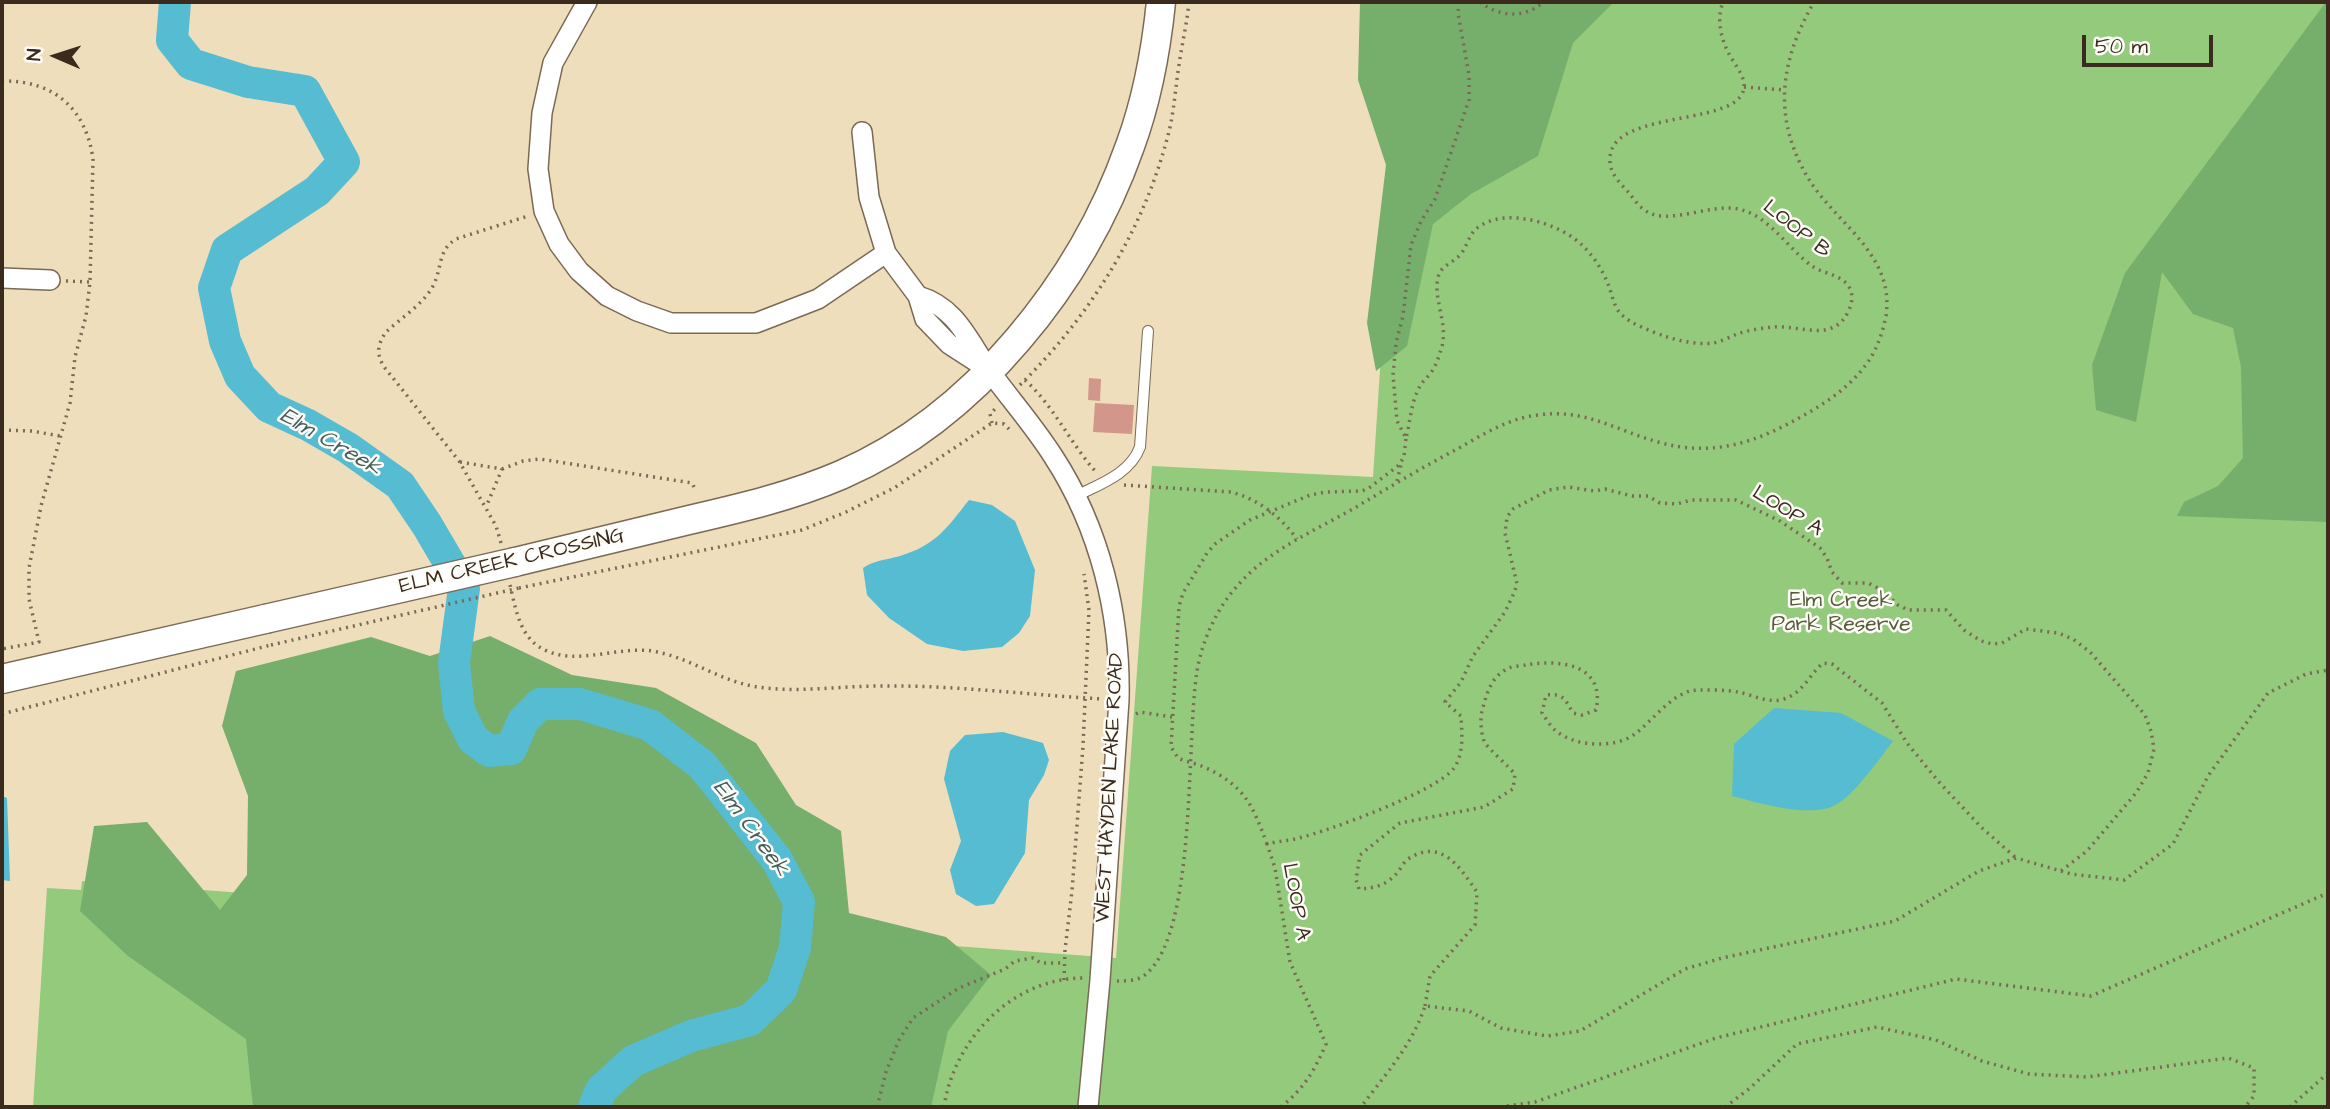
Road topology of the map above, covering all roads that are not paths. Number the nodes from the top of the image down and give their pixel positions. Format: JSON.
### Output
{"nodes":[{"id":1,"x":587,"y":2,"type":"edge"},
{"id":2,"x":1161,"y":2,"type":"edge"},
{"id":3,"x":862,"y":132,"type":"dead end"},
{"id":4,"x":886,"y":253,"type":"junction"},
{"id":5,"x":2,"y":278,"type":"edge"},
{"id":6,"x":50,"y":280,"type":"road end"},
{"id":7,"x":1147,"y":331,"type":"dead end"},
{"id":8,"x":990,"y":371,"type":"junction"},
{"id":9,"x":1076,"y":496,"type":"junction"},
{"id":10,"x":2,"y":679,"type":"edge"},
{"id":11,"x":1088,"y":1107,"type":"edge"}],
"edges":[{"from":1,"to":4,"type":"street"},
{"from":2,"to":8,"type":"main road"},
{"from":3,"to":4,"type":"street"},
{"from":4,"to":8,"type":"street","name":"WEST HAYDEN LAKE ROAD"},
{"from":5,"to":6,"type":"street"},
{"from":7,"to":9,"type":"lane"},
{"from":8,"to":9,"type":"street","name":"WEST HAYDEN LAKE ROAD"},
{"from":8,"to":10,"type":"main road","name":"ELM CREEK CROSSING","bridge":true},
{"from":9,"to":11,"type":"street","name":"WEST HAYDEN LAKE ROAD"}]}
